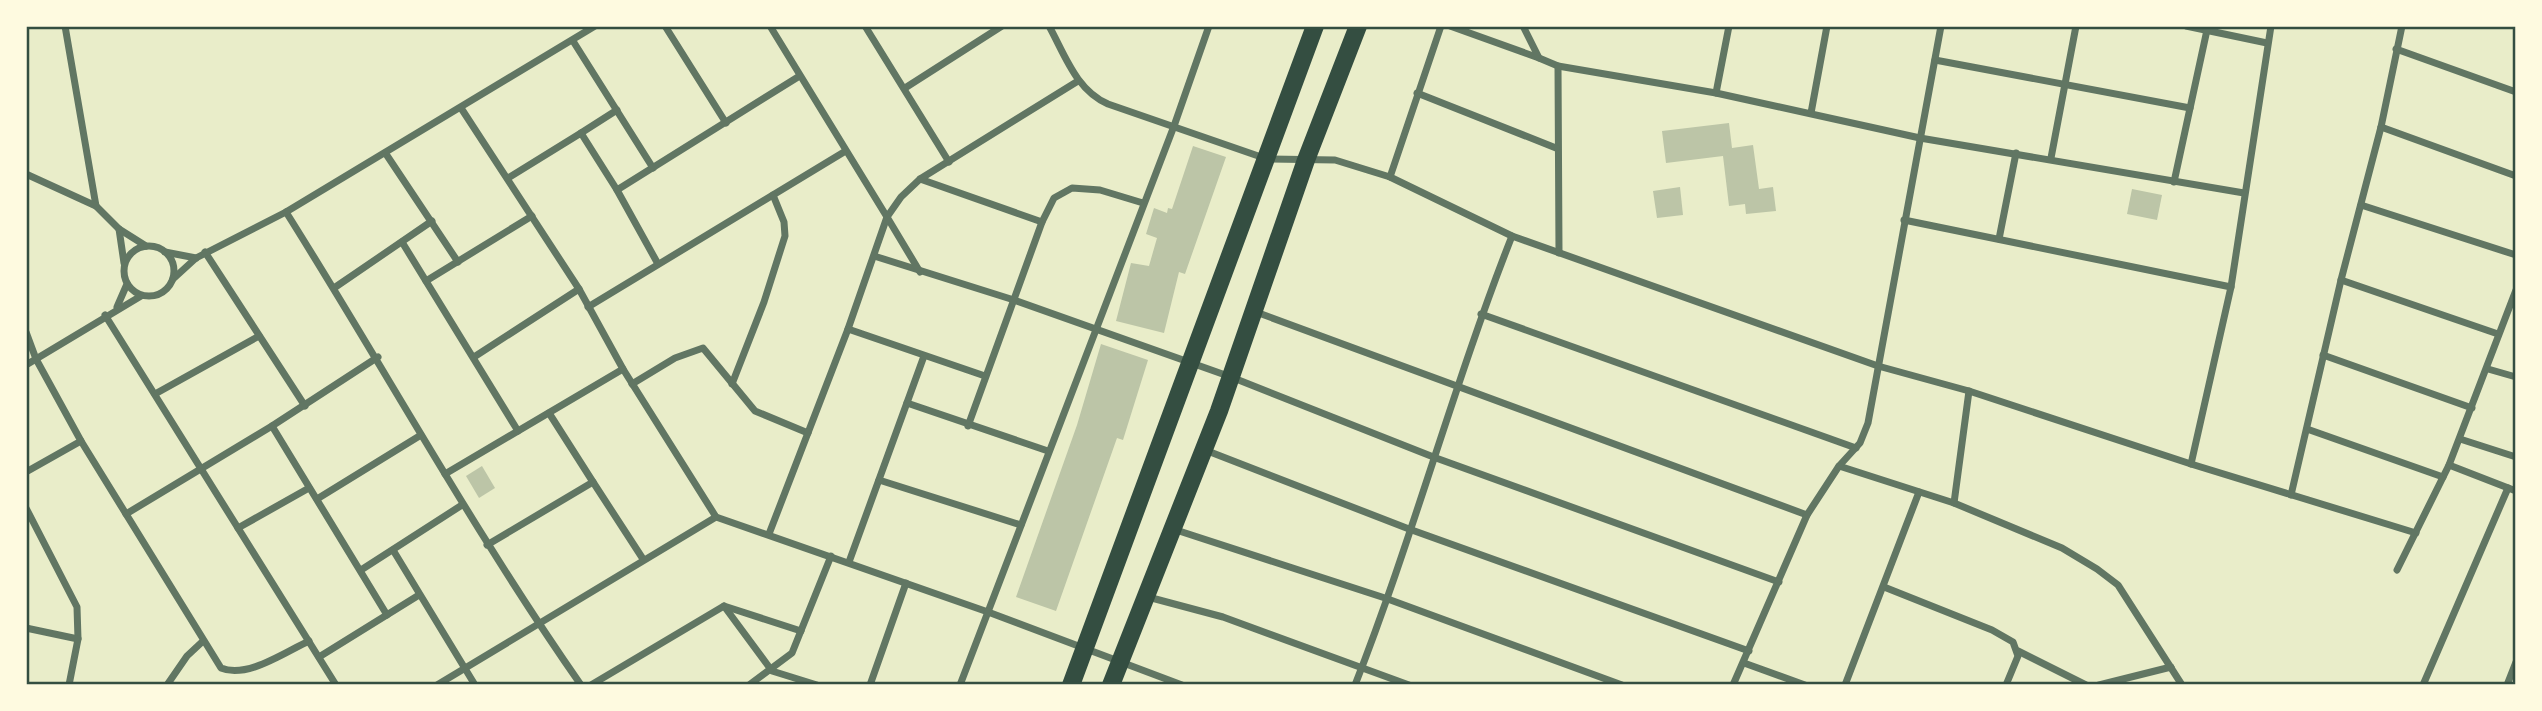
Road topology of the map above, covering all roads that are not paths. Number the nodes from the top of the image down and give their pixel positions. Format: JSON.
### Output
{"nodes":[{"id":1,"x":65,"y":26,"type":"edge"},
{"id":2,"x":595,"y":26,"type":"edge"},
{"id":3,"x":665,"y":26,"type":"edge"},
{"id":4,"x":770,"y":26,"type":"edge"},
{"id":5,"x":865,"y":26,"type":"edge"},
{"id":6,"x":1002,"y":26,"type":"edge"},
{"id":7,"x":1049,"y":26,"type":"edge"},
{"id":8,"x":1209,"y":26,"type":"edge"},
{"id":9,"x":1315,"y":26,"type":"edge"},
{"id":10,"x":1358,"y":26,"type":"edge"},
{"id":11,"x":1441,"y":26,"type":"edge"},
{"id":12,"x":1450,"y":26,"type":"edge"},
{"id":13,"x":1523,"y":26,"type":"edge"},
{"id":14,"x":1728,"y":26,"type":"edge"},
{"id":15,"x":1827,"y":26,"type":"edge"},
{"id":16,"x":1941,"y":26,"type":"edge"},
{"id":17,"x":2076,"y":26,"type":"edge"},
{"id":18,"x":2186,"y":26,"type":"edge"},
{"id":19,"x":2271,"y":26,"type":"edge"},
{"id":20,"x":2402,"y":26,"type":"edge"},
{"id":21,"x":2207,"y":30,"type":"junction"},
{"id":22,"x":573,"y":41,"type":"junction"},
{"id":23,"x":2267,"y":43,"type":"junction"},
{"id":24,"x":2396,"y":49,"type":"junction"},
{"id":25,"x":1539,"y":58,"type":"junction"},
{"id":26,"x":1935,"y":60,"type":"junction"},
{"id":27,"x":1558,"y":66,"type":"junction"},
{"id":28,"x":798,"y":77,"type":"junction"},
{"id":29,"x":1078,"y":81,"type":"junction"},
{"id":30,"x":2067,"y":86,"type":"junction"},
{"id":31,"x":905,"y":88,"type":"junction"},
{"id":32,"x":2516,"y":92,"type":"edge"},
{"id":33,"x":1417,"y":93,"type":"junction"},
{"id":34,"x":1716,"y":93,"type":"junction"},
{"id":35,"x":461,"y":108,"type":"junction"},
{"id":36,"x":2190,"y":108,"type":"junction"},
{"id":37,"x":617,"y":110,"type":"junction"},
{"id":38,"x":1811,"y":113,"type":"junction"},
{"id":39,"x":726,"y":123,"type":"junction"},
{"id":40,"x":1174,"y":125,"type":"junction"},
{"id":41,"x":2381,"y":127,"type":"junction"},
{"id":42,"x":581,"y":133,"type":"junction"},
{"id":43,"x":1920,"y":138,"type":"junction"},
{"id":44,"x":1556,"y":148,"type":"junction"},
{"id":45,"x":844,"y":152,"type":"junction"},
{"id":46,"x":386,"y":153,"type":"junction"},
{"id":47,"x":2016,"y":153,"type":"junction"},
{"id":48,"x":2051,"y":158,"type":"junction"},
{"id":49,"x":1267,"y":159,"type":"junction"},
{"id":50,"x":1306,"y":160,"type":"junction"},
{"id":51,"x":949,"y":162,"type":"junction"},
{"id":52,"x":653,"y":168,"type":"junction"},
{"id":53,"x":26,"y":174,"type":"edge"},
{"id":54,"x":2516,"y":176,"type":"edge"},
{"id":55,"x":1390,"y":177,"type":"junction"},
{"id":56,"x":508,"y":178,"type":"junction"},
{"id":57,"x":920,"y":180,"type":"junction"},
{"id":58,"x":2174,"y":182,"type":"junction"},
{"id":59,"x":617,"y":190,"type":"junction"},
{"id":60,"x":2244,"y":193,"type":"junction"},
{"id":61,"x":773,"y":195,"type":"junction"},
{"id":62,"x":1143,"y":203,"type":"junction"},
{"id":63,"x":96,"y":205,"type":"junction"},
{"id":64,"x":2361,"y":205,"type":"junction"},
{"id":65,"x":286,"y":212,"type":"junction"},
{"id":66,"x":533,"y":216,"type":"junction"},
{"id":67,"x":887,"y":217,"type":"junction"},
{"id":68,"x":1904,"y":220,"type":"junction"},
{"id":69,"x":432,"y":221,"type":"junction"},
{"id":70,"x":1042,"y":222,"type":"junction"},
{"id":71,"x":120,"y":229,"type":"junction"},
{"id":72,"x":1512,"y":236,"type":"junction"},
{"id":73,"x":1999,"y":239,"type":"junction"},
{"id":74,"x":402,"y":242,"type":"junction"},
{"id":75,"x":146,"y":246,"type":"junction"},
{"id":76,"x":165,"y":252,"type":"junction"},
{"id":77,"x":205,"y":253,"type":"junction"},
{"id":78,"x":1559,"y":253,"type":"junction"},
{"id":79,"x":874,"y":256,"type":"junction"},
{"id":80,"x":2516,"y":256,"type":"edge"},
{"id":81,"x":195,"y":258,"type":"junction"},
{"id":82,"x":458,"y":262,"type":"junction"},
{"id":83,"x":125,"y":264,"type":"junction"},
{"id":84,"x":658,"y":264,"type":"junction"},
{"id":85,"x":920,"y":272,"type":"junction"},
{"id":86,"x":173,"y":279,"type":"junction"},
{"id":87,"x":2341,"y":280,"type":"junction"},
{"id":88,"x":426,"y":281,"type":"junction"},
{"id":89,"x":127,"y":284,"type":"junction"},
{"id":90,"x":2231,"y":287,"type":"junction"},
{"id":91,"x":334,"y":288,"type":"junction"},
{"id":92,"x":579,"y":289,"type":"junction"},
{"id":93,"x":2516,"y":290,"type":"edge"},
{"id":94,"x":141,"y":296,"type":"junction"},
{"id":95,"x":1014,"y":300,"type":"junction"},
{"id":96,"x":588,"y":307,"type":"junction"},
{"id":97,"x":117,"y":308,"type":"junction"},
{"id":98,"x":1256,"y":312,"type":"junction"},
{"id":99,"x":1481,"y":314,"type":"junction"},
{"id":100,"x":105,"y":315,"type":"junction"},
{"id":101,"x":848,"y":329,"type":"junction"},
{"id":102,"x":1094,"y":330,"type":"junction"},
{"id":103,"x":26,"y":332,"type":"edge"},
{"id":104,"x":2498,"y":334,"type":"junction"},
{"id":105,"x":259,"y":336,"type":"junction"},
{"id":106,"x":2323,"y":355,"type":"junction"},
{"id":107,"x":924,"y":356,"type":"junction"},
{"id":108,"x":474,"y":357,"type":"junction"},
{"id":109,"x":378,"y":358,"type":"junction"},
{"id":110,"x":36,"y":359,"type":"junction"},
{"id":111,"x":26,"y":365,"type":"edge"},
{"id":112,"x":1190,"y":365,"type":"junction"},
{"id":113,"x":1878,"y":366,"type":"junction"},
{"id":114,"x":623,"y":369,"type":"junction"},
{"id":115,"x":2488,"y":369,"type":"junction"},
{"id":116,"x":985,"y":376,"type":"junction"},
{"id":117,"x":1231,"y":377,"type":"junction"},
{"id":118,"x":2516,"y":377,"type":"edge"},
{"id":119,"x":632,"y":383,"type":"junction"},
{"id":120,"x":732,"y":384,"type":"junction"},
{"id":121,"x":1457,"y":384,"type":"junction"},
{"id":122,"x":1969,"y":391,"type":"junction"},
{"id":123,"x":155,"y":394,"type":"junction"},
{"id":124,"x":907,"y":403,"type":"junction"},
{"id":125,"x":304,"y":406,"type":"junction"},
{"id":126,"x":2472,"y":408,"type":"junction"},
{"id":127,"x":549,"y":412,"type":"junction"},
{"id":128,"x":272,"y":426,"type":"junction"},
{"id":129,"x":968,"y":426,"type":"junction"},
{"id":130,"x":2307,"y":429,"type":"junction"},
{"id":131,"x":518,"y":431,"type":"junction"},
{"id":132,"x":808,"y":433,"type":"junction"},
{"id":133,"x":421,"y":435,"type":"junction"},
{"id":134,"x":2460,"y":439,"type":"junction"},
{"id":135,"x":81,"y":441,"type":"junction"},
{"id":136,"x":1856,"y":448,"type":"junction"},
{"id":137,"x":1202,"y":449,"type":"junction"},
{"id":138,"x":1048,"y":450,"type":"junction"},
{"id":139,"x":2516,"y":457,"type":"edge"},
{"id":140,"x":1436,"y":458,"type":"junction"},
{"id":141,"x":2191,"y":464,"type":"junction"},
{"id":142,"x":2449,"y":465,"type":"junction"},
{"id":143,"x":1839,"y":466,"type":"junction"},
{"id":144,"x":202,"y":468,"type":"junction"},
{"id":145,"x":26,"y":472,"type":"edge"},
{"id":146,"x":444,"y":474,"type":"junction"},
{"id":147,"x":2443,"y":478,"type":"junction"},
{"id":148,"x":879,"y":480,"type":"junction"},
{"id":149,"x":593,"y":482,"type":"junction"},
{"id":150,"x":309,"y":488,"type":"junction"},
{"id":151,"x":2512,"y":490,"type":"edge"},
{"id":152,"x":1919,"y":492,"type":"junction"},
{"id":153,"x":2291,"y":495,"type":"junction"},
{"id":154,"x":317,"y":499,"type":"junction"},
{"id":155,"x":1954,"y":503,"type":"junction"},
{"id":156,"x":462,"y":505,"type":"junction"},
{"id":157,"x":26,"y":508,"type":"edge"},
{"id":158,"x":126,"y":514,"type":"junction"},
{"id":159,"x":1807,"y":515,"type":"junction"},
{"id":160,"x":716,"y":517,"type":"junction"},
{"id":161,"x":1021,"y":525,"type":"junction"},
{"id":162,"x":239,"y":528,"type":"junction"},
{"id":163,"x":1172,"y":529,"type":"junction"},
{"id":164,"x":1409,"y":529,"type":"junction"},
{"id":165,"x":2416,"y":533,"type":"junction"},
{"id":166,"x":769,"y":534,"type":"junction"},
{"id":167,"x":487,"y":545,"type":"junction"},
{"id":168,"x":393,"y":550,"type":"junction"},
{"id":169,"x":831,"y":556,"type":"junction"},
{"id":170,"x":643,"y":559,"type":"junction"},
{"id":171,"x":849,"y":562,"type":"junction"},
{"id":172,"x":361,"y":570,"type":"junction"},
{"id":173,"x":2396,"y":570,"type":"dead end"},
{"id":174,"x":1779,"y":582,"type":"junction"},
{"id":175,"x":906,"y":583,"type":"junction"},
{"id":176,"x":1884,"y":587,"type":"junction"},
{"id":177,"x":419,"y":596,"type":"junction"},
{"id":178,"x":1145,"y":597,"type":"junction"},
{"id":179,"x":1385,"y":598,"type":"junction"},
{"id":180,"x":724,"y":606,"type":"junction"},
{"id":181,"x":988,"y":612,"type":"junction"},
{"id":182,"x":387,"y":615,"type":"junction"},
{"id":183,"x":537,"y":622,"type":"junction"},
{"id":184,"x":26,"y":628,"type":"edge"},
{"id":185,"x":802,"y":631,"type":"junction"},
{"id":186,"x":78,"y":639,"type":"junction"},
{"id":187,"x":309,"y":641,"type":"junction"},
{"id":188,"x":202,"y":642,"type":"junction"},
{"id":189,"x":1084,"y":650,"type":"junction"},
{"id":190,"x":1749,"y":651,"type":"junction"},
{"id":191,"x":2018,"y":651,"type":"junction"},
{"id":192,"x":319,"y":657,"type":"junction"},
{"id":193,"x":2516,"y":662,"type":"edge"},
{"id":194,"x":1119,"y":663,"type":"junction"},
{"id":195,"x":1744,"y":663,"type":"junction"},
{"id":196,"x":465,"y":667,"type":"junction"},
{"id":197,"x":1362,"y":667,"type":"junction"},
{"id":198,"x":2171,"y":667,"type":"junction"},
{"id":199,"x":772,"y":671,"type":"junction"},
{"id":200,"x":69,"y":685,"type":"edge"},
{"id":201,"x":167,"y":685,"type":"edge"},
{"id":202,"x":336,"y":685,"type":"edge"},
{"id":203,"x":437,"y":685,"type":"edge"},
{"id":204,"x":475,"y":685,"type":"edge"},
{"id":205,"x":581,"y":685,"type":"edge"},
{"id":206,"x":591,"y":685,"type":"edge"},
{"id":207,"x":749,"y":685,"type":"edge"},
{"id":208,"x":817,"y":685,"type":"edge"},
{"id":209,"x":870,"y":685,"type":"edge"},
{"id":210,"x":960,"y":685,"type":"edge"},
{"id":211,"x":1070,"y":685,"type":"edge"},
{"id":212,"x":1111,"y":685,"type":"edge"},
{"id":213,"x":1182,"y":685,"type":"edge"},
{"id":214,"x":1355,"y":685,"type":"edge"},
{"id":215,"x":1409,"y":685,"type":"edge"},
{"id":216,"x":1622,"y":685,"type":"edge"},
{"id":217,"x":1734,"y":685,"type":"edge"},
{"id":218,"x":1805,"y":685,"type":"edge"},
{"id":219,"x":1845,"y":685,"type":"edge"},
{"id":220,"x":2006,"y":685,"type":"edge"},
{"id":221,"x":2086,"y":685,"type":"edge"},
{"id":222,"x":2099,"y":685,"type":"edge"},
{"id":223,"x":2182,"y":685,"type":"edge"},
{"id":224,"x":2424,"y":685,"type":"edge"},
{"id":225,"x":2507,"y":685,"type":"edge"}],
"edges":[{"from":1,"to":63,"type":"street"},
{"from":2,"to":22,"type":"street"},
{"from":3,"to":39,"type":"street"},
{"from":4,"to":28,"type":"street"},
{"from":5,"to":31,"type":"street"},
{"from":6,"to":31,"type":"street"},
{"from":7,"to":29,"type":"street"},
{"from":8,"to":40,"type":"street"},
{"from":9,"to":49,"type":"main road"},
{"from":10,"to":50,"type":"main road"},
{"from":11,"to":33,"type":"street"},
{"from":12,"to":25,"type":"street"},
{"from":13,"to":25,"type":"street"},
{"from":14,"to":34,"type":"street"},
{"from":15,"to":38,"type":"street"},
{"from":16,"to":26,"type":"street"},
{"from":17,"to":30,"type":"street"},
{"from":18,"to":21,"type":"street"},
{"from":19,"to":23,"type":"street"},
{"from":20,"to":24,"type":"street"},
{"from":21,"to":23,"type":"street"},
{"from":21,"to":36,"type":"street"},
{"from":22,"to":35,"type":"street"},
{"from":22,"to":37,"type":"street"},
{"from":23,"to":60,"type":"street"},
{"from":24,"to":32,"type":"street"},
{"from":24,"to":41,"type":"street"},
{"from":25,"to":27,"type":"street"},
{"from":26,"to":30,"type":"street"},
{"from":26,"to":43,"type":"street"},
{"from":27,"to":34,"type":"street"},
{"from":27,"to":44,"type":"street"},
{"from":28,"to":39,"type":"street"},
{"from":28,"to":45,"type":"street"},
{"from":29,"to":40,"type":"street"},
{"from":29,"to":51,"type":"street"},
{"from":30,"to":36,"type":"street"},
{"from":30,"to":48,"type":"street"},
{"from":31,"to":51,"type":"street"},
{"from":33,"to":44,"type":"street"},
{"from":33,"to":55,"type":"street"},
{"from":34,"to":38,"type":"street"},
{"from":35,"to":46,"type":"street"},
{"from":35,"to":56,"type":"street"},
{"from":36,"to":58,"type":"street"},
{"from":37,"to":42,"type":"street"},
{"from":37,"to":52,"type":"street"},
{"from":38,"to":43,"type":"street"},
{"from":39,"to":52,"type":"street"},
{"from":40,"to":49,"type":"street"},
{"from":40,"to":62,"type":"street"},
{"from":41,"to":54,"type":"street"},
{"from":41,"to":64,"type":"street"},
{"from":42,"to":56,"type":"street"},
{"from":42,"to":59,"type":"street"},
{"from":43,"to":47,"type":"street"},
{"from":43,"to":68,"type":"street"},
{"from":44,"to":78,"type":"street"},
{"from":45,"to":61,"type":"street"},
{"from":45,"to":67,"type":"street"},
{"from":46,"to":65,"type":"street"},
{"from":46,"to":69,"type":"street"},
{"from":47,"to":48,"type":"street"},
{"from":47,"to":73,"type":"street"},
{"from":48,"to":58,"type":"street"},
{"from":49,"to":50,"type":"street"},
{"from":49,"to":112,"type":"main road"},
{"from":50,"to":55,"type":"street"},
{"from":50,"to":98,"type":"main road"},
{"from":51,"to":57,"type":"street"},
{"from":52,"to":59,"type":"street"},
{"from":53,"to":63,"type":"street"},
{"from":55,"to":72,"type":"street"},
{"from":56,"to":66,"type":"street"},
{"from":57,"to":67,"type":"street"},
{"from":57,"to":70,"type":"street"},
{"from":58,"to":60,"type":"street"},
{"from":59,"to":84,"type":"street"},
{"from":60,"to":90,"type":"street"},
{"from":61,"to":84,"type":"street"},
{"from":61,"to":120,"type":"street"},
{"from":62,"to":70,"type":"street"},
{"from":62,"to":102,"type":"street"},
{"from":63,"to":71,"type":"street"},
{"from":64,"to":80,"type":"street"},
{"from":64,"to":87,"type":"street"},
{"from":65,"to":77,"type":"street"},
{"from":65,"to":91,"type":"street"},
{"from":66,"to":82,"type":"street"},
{"from":66,"to":92,"type":"street"},
{"from":67,"to":79,"type":"street"},
{"from":67,"to":85,"type":"street"},
{"from":68,"to":73,"type":"street"},
{"from":68,"to":113,"type":"street"},
{"from":69,"to":74,"type":"street"},
{"from":69,"to":82,"type":"street"},
{"from":70,"to":95,"type":"street"},
{"from":71,"to":75,"type":"street"},
{"from":71,"to":83,"type":"street"},
{"from":72,"to":78,"type":"street"},
{"from":72,"to":99,"type":"street"},
{"from":73,"to":90,"type":"street"},
{"from":74,"to":88,"type":"street"},
{"from":74,"to":91,"type":"street"},
{"from":75,"to":76,"type":"street"},
{"from":75,"to":83,"type":"street"},
{"from":76,"to":81,"type":"street"},
{"from":76,"to":86,"type":"street"},
{"from":77,"to":81,"type":"street"},
{"from":77,"to":105,"type":"street"},
{"from":78,"to":113,"type":"street"},
{"from":79,"to":85,"type":"street"},
{"from":79,"to":101,"type":"street"},
{"from":81,"to":86,"type":"street"},
{"from":82,"to":88,"type":"street"},
{"from":83,"to":89,"type":"street"},
{"from":84,"to":96,"type":"street"},
{"from":85,"to":95,"type":"street"},
{"from":86,"to":94,"type":"street"},
{"from":87,"to":104,"type":"street"},
{"from":87,"to":106,"type":"street"},
{"from":88,"to":108,"type":"street"},
{"from":89,"to":94,"type":"street"},
{"from":89,"to":97,"type":"street"},
{"from":90,"to":141,"type":"street"},
{"from":91,"to":109,"type":"street"},
{"from":92,"to":96,"type":"street"},
{"from":92,"to":108,"type":"street"},
{"from":93,"to":104,"type":"street"},
{"from":94,"to":97,"type":"street"},
{"from":95,"to":102,"type":"street"},
{"from":95,"to":116,"type":"street"},
{"from":96,"to":114,"type":"street"},
{"from":97,"to":100,"type":"street"},
{"from":98,"to":117,"type":"main road"},
{"from":98,"to":121,"type":"street"},
{"from":99,"to":121,"type":"street"},
{"from":99,"to":136,"type":"street"},
{"from":100,"to":110,"type":"street"},
{"from":100,"to":123,"type":"street"},
{"from":101,"to":107,"type":"street"},
{"from":101,"to":132,"type":"street"},
{"from":102,"to":112,"type":"street"},
{"from":102,"to":138,"type":"street"},
{"from":103,"to":110,"type":"street"},
{"from":104,"to":115,"type":"street"},
{"from":105,"to":123,"type":"street"},
{"from":105,"to":125,"type":"street"},
{"from":106,"to":126,"type":"street"},
{"from":106,"to":130,"type":"street"},
{"from":107,"to":116,"type":"street"},
{"from":107,"to":124,"type":"street"},
{"from":108,"to":131,"type":"street"},
{"from":109,"to":125,"type":"street"},
{"from":109,"to":133,"type":"street"},
{"from":110,"to":111,"type":"street"},
{"from":110,"to":135,"type":"street"},
{"from":112,"to":117,"type":"street"},
{"from":112,"to":189,"type":"main road"},
{"from":113,"to":122,"type":"street"},
{"from":113,"to":136,"type":"street"},
{"from":114,"to":119,"type":"street"},
{"from":114,"to":127,"type":"street"},
{"from":115,"to":118,"type":"street"},
{"from":115,"to":126,"type":"street"},
{"from":116,"to":129,"type":"street"},
{"from":117,"to":137,"type":"main road"},
{"from":117,"to":140,"type":"street"},
{"from":119,"to":120,"type":"street"},
{"from":119,"to":160,"type":"street"},
{"from":120,"to":132,"type":"street"},
{"from":121,"to":140,"type":"street"},
{"from":121,"to":159,"type":"street"},
{"from":122,"to":141,"type":"street"},
{"from":122,"to":155,"type":"street"},
{"from":123,"to":144,"type":"street"},
{"from":124,"to":129,"type":"street"},
{"from":124,"to":148,"type":"street"},
{"from":125,"to":128,"type":"street"},
{"from":126,"to":134,"type":"street"},
{"from":127,"to":131,"type":"street"},
{"from":127,"to":149,"type":"street"},
{"from":128,"to":144,"type":"street"},
{"from":128,"to":150,"type":"street"},
{"from":129,"to":138,"type":"street"},
{"from":130,"to":147,"type":"street"},
{"from":130,"to":153,"type":"street"},
{"from":131,"to":146,"type":"street"},
{"from":132,"to":166,"type":"street"},
{"from":133,"to":146,"type":"street"},
{"from":133,"to":154,"type":"street"},
{"from":134,"to":139,"type":"street"},
{"from":134,"to":142,"type":"street"},
{"from":135,"to":145,"type":"street"},
{"from":135,"to":158,"type":"street"},
{"from":136,"to":143,"type":"street"},
{"from":137,"to":163,"type":"main road"},
{"from":137,"to":164,"type":"street"},
{"from":138,"to":161,"type":"street"},
{"from":140,"to":164,"type":"street"},
{"from":140,"to":174,"type":"street"},
{"from":141,"to":153,"type":"street"},
{"from":142,"to":147,"type":"street"},
{"from":142,"to":151,"type":"street"},
{"from":143,"to":152,"type":"street"},
{"from":143,"to":159,"type":"street"},
{"from":144,"to":158,"type":"street"},
{"from":144,"to":162,"type":"street"},
{"from":146,"to":156,"type":"street"},
{"from":147,"to":165,"type":"street"},
{"from":148,"to":161,"type":"street"},
{"from":148,"to":171,"type":"street"},
{"from":149,"to":167,"type":"street"},
{"from":149,"to":170,"type":"street"},
{"from":150,"to":154,"type":"street"},
{"from":150,"to":162,"type":"street"},
{"from":151,"to":224,"type":"street"},
{"from":152,"to":155,"type":"street"},
{"from":152,"to":176,"type":"street"},
{"from":153,"to":165,"type":"street"},
{"from":154,"to":172,"type":"street"},
{"from":155,"to":198,"type":"street"},
{"from":156,"to":167,"type":"street"},
{"from":156,"to":168,"type":"street"},
{"from":157,"to":186,"type":"street"},
{"from":158,"to":188,"type":"street"},
{"from":159,"to":174,"type":"street"},
{"from":160,"to":166,"type":"street"},
{"from":160,"to":170,"type":"street"},
{"from":161,"to":181,"type":"street"},
{"from":162,"to":187,"type":"street"},
{"from":163,"to":178,"type":"main road"},
{"from":163,"to":179,"type":"street"},
{"from":164,"to":179,"type":"street"},
{"from":164,"to":190,"type":"street"},
{"from":165,"to":173,"type":"street"},
{"from":166,"to":169,"type":"street"},
{"from":167,"to":183,"type":"street"},
{"from":168,"to":172,"type":"street"},
{"from":168,"to":177,"type":"street"},
{"from":169,"to":171,"type":"street"},
{"from":169,"to":185,"type":"street"},
{"from":170,"to":183,"type":"street"},
{"from":171,"to":175,"type":"street"},
{"from":172,"to":182,"type":"street"},
{"from":174,"to":190,"type":"street"},
{"from":175,"to":181,"type":"street"},
{"from":175,"to":209,"type":"street"},
{"from":176,"to":191,"type":"street"},
{"from":176,"to":219,"type":"street"},
{"from":177,"to":182,"type":"street"},
{"from":177,"to":196,"type":"street"},
{"from":178,"to":194,"type":"main road"},
{"from":178,"to":197,"type":"street"},
{"from":179,"to":197,"type":"street"},
{"from":179,"to":216,"type":"street"},
{"from":180,"to":185,"type":"street"},
{"from":180,"to":199,"type":"street"},
{"from":180,"to":206,"type":"street"},
{"from":181,"to":189,"type":"street"},
{"from":181,"to":210,"type":"street"},
{"from":182,"to":192,"type":"street"},
{"from":183,"to":196,"type":"street"},
{"from":183,"to":205,"type":"street"},
{"from":184,"to":186,"type":"street"},
{"from":185,"to":199,"type":"street"},
{"from":186,"to":200,"type":"street"},
{"from":187,"to":188,"type":"street"},
{"from":187,"to":192,"type":"street"},
{"from":188,"to":201,"type":"street"},
{"from":189,"to":194,"type":"street"},
{"from":189,"to":211,"type":"main road"},
{"from":190,"to":195,"type":"street"},
{"from":191,"to":220,"type":"street"},
{"from":191,"to":221,"type":"street"},
{"from":192,"to":202,"type":"street"},
{"from":193,"to":225,"type":"street"},
{"from":194,"to":212,"type":"main road"},
{"from":194,"to":213,"type":"street"},
{"from":195,"to":217,"type":"street"},
{"from":195,"to":218,"type":"street"},
{"from":196,"to":203,"type":"street"},
{"from":196,"to":204,"type":"street"},
{"from":197,"to":214,"type":"street"},
{"from":197,"to":215,"type":"street"},
{"from":198,"to":222,"type":"street"},
{"from":198,"to":223,"type":"street"},
{"from":199,"to":207,"type":"street"},
{"from":199,"to":208,"type":"street"}]}
